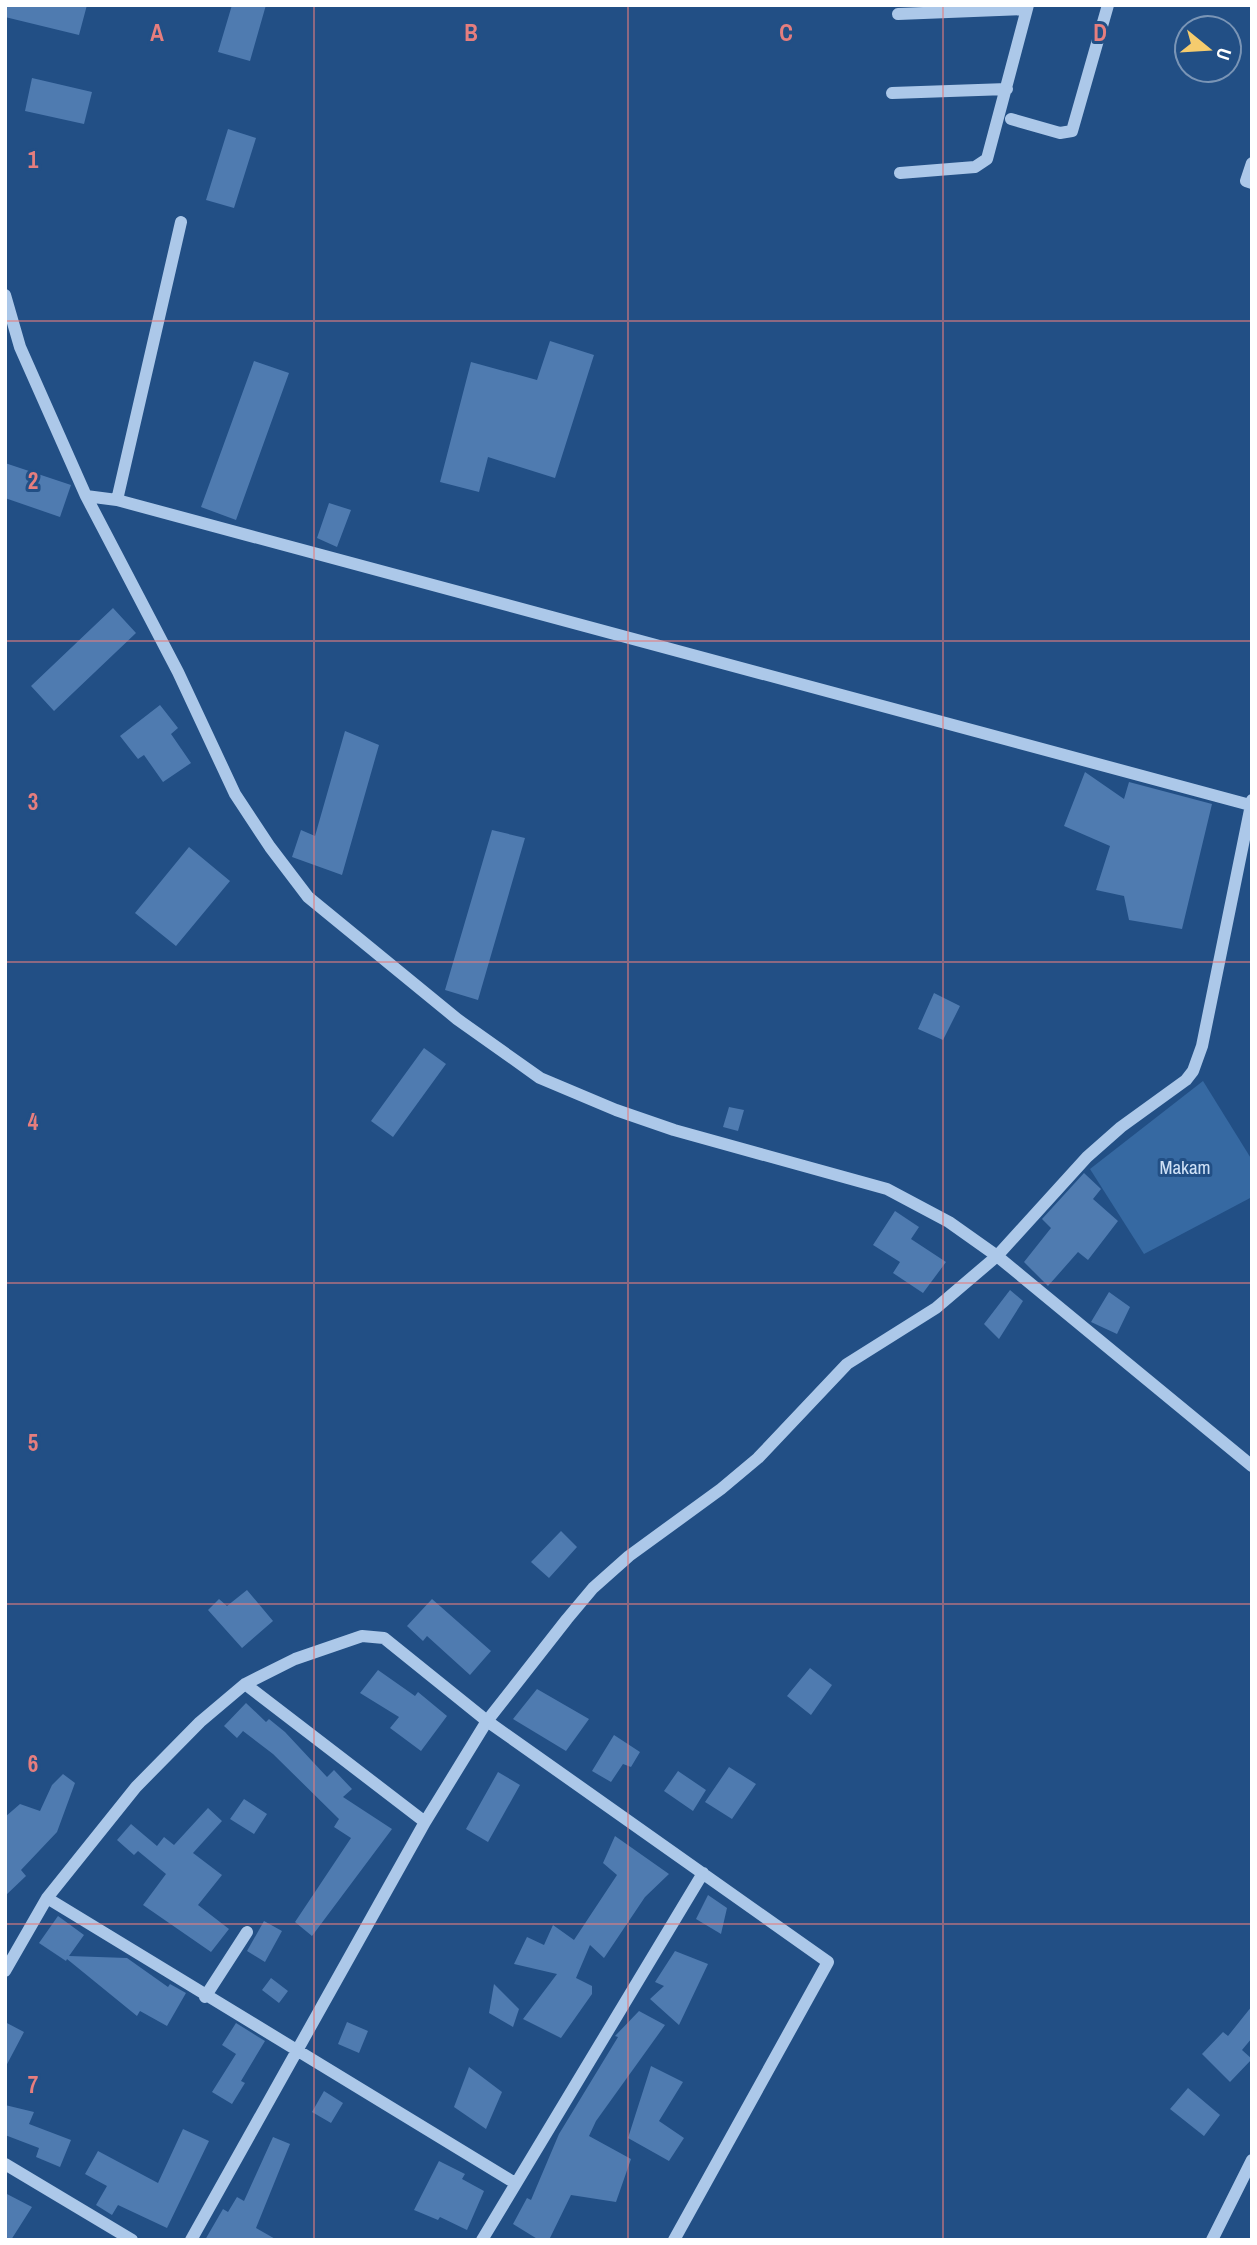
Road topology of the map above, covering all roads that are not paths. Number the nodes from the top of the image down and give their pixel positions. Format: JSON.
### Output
{"nodes":[{"id":1,"x":1108,"y":5,"type":"edge"},
{"id":2,"x":1028,"y":7,"type":"edge"},
{"id":3,"x":898,"y":14,"type":"dead end"},
{"id":4,"x":1007,"y":89,"type":"junction"},
{"id":5,"x":892,"y":93,"type":"dead end"},
{"id":6,"x":1012,"y":119,"type":"dead end"},
{"id":7,"x":1252,"y":163,"type":"edge"},
{"id":8,"x":900,"y":173,"type":"dead end"},
{"id":9,"x":1252,"y":183,"type":"edge"},
{"id":10,"x":181,"y":222,"type":"dead end"},
{"id":11,"x":5,"y":295,"type":"edge"},
{"id":12,"x":86,"y":496,"type":"junction"},
{"id":13,"x":117,"y":500,"type":"junction"},
{"id":14,"x":1251,"y":803,"type":"edge"},
{"id":15,"x":1249,"y":828,"type":"edge"},
{"id":16,"x":997,"y":1256,"type":"junction"},
{"id":17,"x":1252,"y":1466,"type":"edge"},
{"id":18,"x":245,"y":1684,"type":"junction"},
{"id":19,"x":488,"y":1721,"type":"junction"},
{"id":20,"x":425,"y":1822,"type":"junction"},
{"id":21,"x":703,"y":1873,"type":"junction"},
{"id":22,"x":47,"y":1898,"type":"junction"},
{"id":23,"x":247,"y":1932,"type":"dead end"},
{"id":24,"x":5,"y":1972,"type":"edge"},
{"id":25,"x":205,"y":1997,"type":"junction"},
{"id":26,"x":300,"y":2049,"type":"junction"},
{"id":27,"x":1252,"y":2160,"type":"edge"},
{"id":28,"x":5,"y":2164,"type":"edge"},
{"id":29,"x":515,"y":2183,"type":"junction"},
{"id":30,"x":132,"y":2240,"type":"edge"},
{"id":31,"x":191,"y":2240,"type":"edge"},
{"id":32,"x":482,"y":2240,"type":"edge"},
{"id":33,"x":674,"y":2240,"type":"edge"},
{"id":34,"x":1212,"y":2240,"type":"edge"}],
"edges":[{"from":1,"to":6,"type":"street"},
{"from":2,"to":3,"type":"street"},
{"from":2,"to":4,"type":"street"},
{"from":4,"to":5,"type":"street"},
{"from":4,"to":8,"type":"street"},
{"from":7,"to":9,"type":"street"},
{"from":10,"to":13,"type":"street"},
{"from":11,"to":12,"type":"street"},
{"from":12,"to":13,"type":"street"},
{"from":12,"to":16,"type":"street"},
{"from":13,"to":14,"type":"street"},
{"from":14,"to":15,"type":"street"},
{"from":15,"to":16,"type":"street"},
{"from":16,"to":17,"type":"street"},
{"from":16,"to":19,"type":"street"},
{"from":18,"to":19,"type":"street"},
{"from":18,"to":20,"type":"street"},
{"from":18,"to":22,"type":"street"},
{"from":19,"to":20,"type":"street"},
{"from":19,"to":21,"type":"street"},
{"from":20,"to":26,"type":"street"},
{"from":21,"to":29,"type":"street"},
{"from":21,"to":33,"type":"street"},
{"from":22,"to":24,"type":"street"},
{"from":22,"to":25,"type":"street"},
{"from":23,"to":25,"type":"street"},
{"from":25,"to":26,"type":"street"},
{"from":26,"to":29,"type":"street"},
{"from":26,"to":31,"type":"street"},
{"from":27,"to":34,"type":"street"},
{"from":28,"to":30,"type":"street"},
{"from":29,"to":32,"type":"street"}]}
